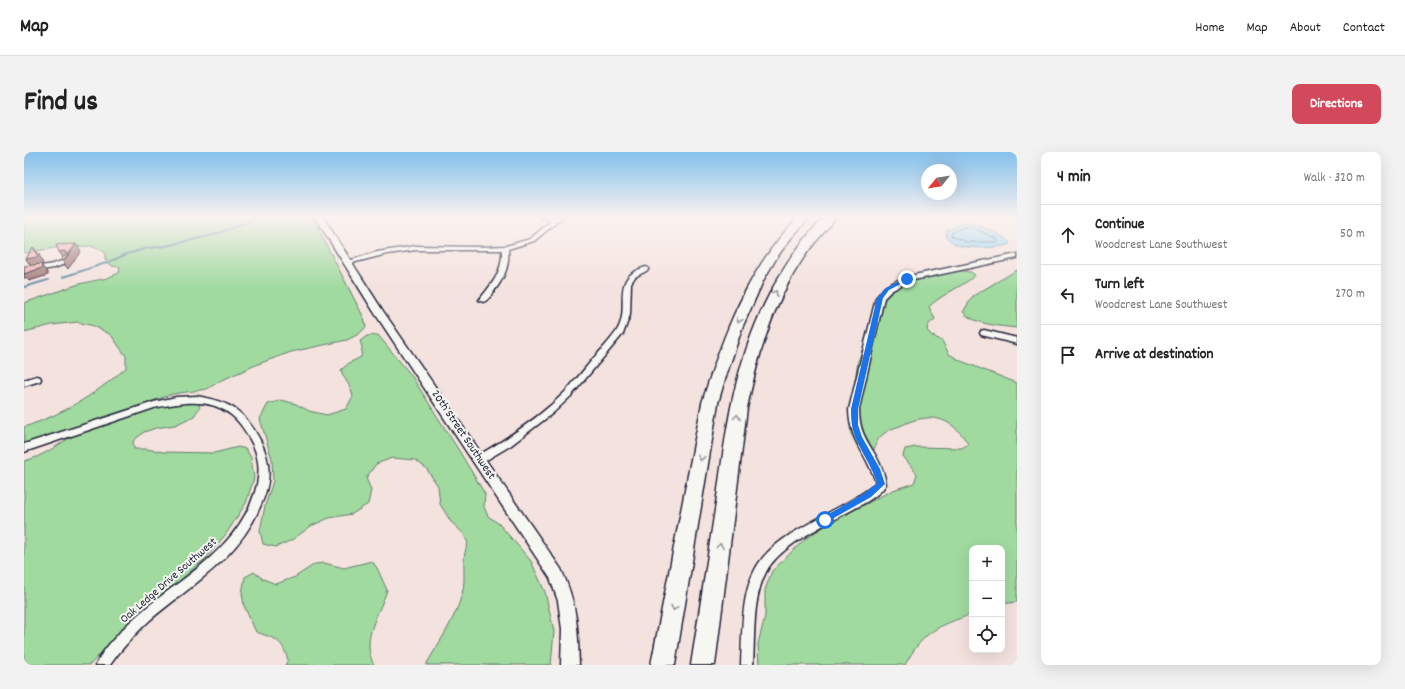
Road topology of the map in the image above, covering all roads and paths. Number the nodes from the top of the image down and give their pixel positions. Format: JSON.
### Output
{"nodes":[{"id":1,"x":334,"y":241,"type":"edge"},
{"id":2,"x":528,"y":241,"type":"edge"},
{"id":3,"x":784,"y":241,"type":"edge"},
{"id":4,"x":807,"y":241,"type":"edge"},
{"id":5,"x":505,"y":248,"type":"junction"},
{"id":6,"x":1017,"y":256,"type":"edge"},
{"id":7,"x":68,"y":261,"type":"edge"},
{"id":8,"x":348,"y":262,"type":"junction"},
{"id":9,"x":646,"y":269,"type":"dead end"},
{"id":10,"x":24,"y":270,"type":"edge"},
{"id":11,"x":483,"y":300,"type":"dead end"},
{"id":12,"x":984,"y":333,"type":"dead end"},
{"id":13,"x":1017,"y":341,"type":"edge"},
{"id":14,"x":37,"y":379,"type":"dead end"},
{"id":15,"x":24,"y":382,"type":"edge"},
{"id":16,"x":24,"y":448,"type":"edge"},
{"id":17,"x":480,"y":459,"type":"junction"},
{"id":18,"x":102,"y":665,"type":"edge"},
{"id":19,"x":570,"y":665,"type":"edge"},
{"id":20,"x":663,"y":665,"type":"edge"},
{"id":21,"x":703,"y":665,"type":"edge"},
{"id":22,"x":748,"y":665,"type":"edge"}],
"edges":[{"from":1,"to":8,"type":"street","name":"20th Street Southwest"},
{"from":2,"to":5,"type":"street"},
{"from":3,"to":20,"type":"highway","one_way":true},
{"from":21,"to":4,"type":"highway","one_way":true},
{"from":5,"to":8,"type":"street"},
{"from":5,"to":11,"type":"street"},
{"from":6,"to":22,"type":"street"},
{"from":7,"to":10,"type":"street"},
{"from":8,"to":17,"type":"street","name":"20th Street Southwest"},
{"from":9,"to":17,"type":"street"},
{"from":12,"to":13,"type":"street"},
{"from":14,"to":15,"type":"street"},
{"from":16,"to":18,"type":"street","name":"Oak Ledge Drive Southwest"},
{"from":17,"to":19,"type":"street","name":"20th Street Southwest"}]}
